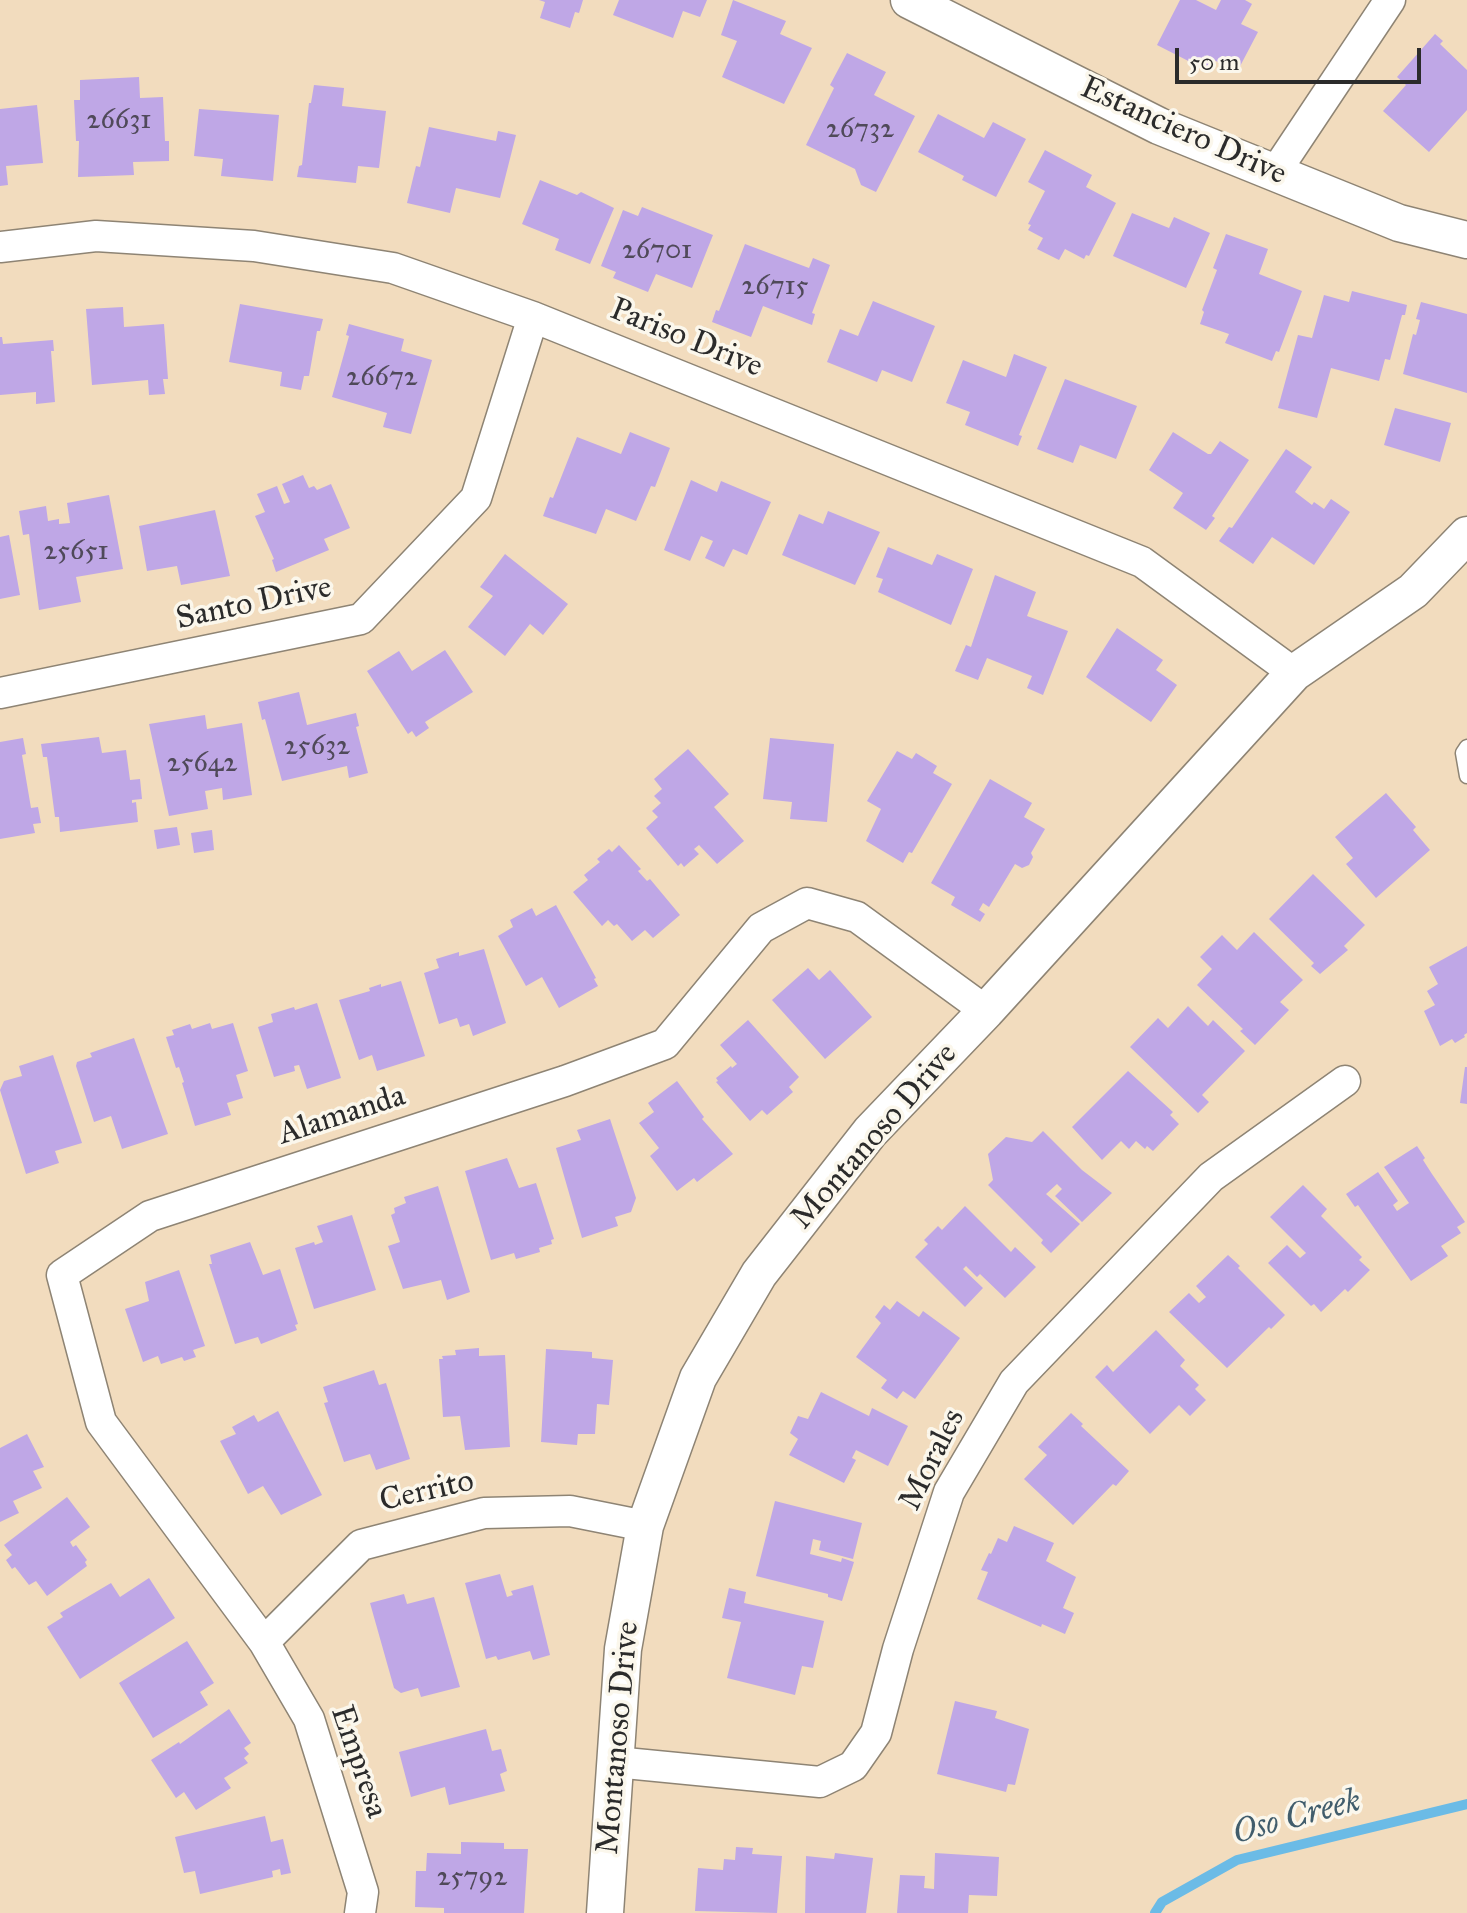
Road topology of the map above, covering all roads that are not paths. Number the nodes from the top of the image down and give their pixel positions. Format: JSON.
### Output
{"nodes":[{"id":1,"x":909,"y":0,"type":"edge"},
{"id":2,"x":1390,"y":0,"type":"edge"},
{"id":3,"x":1274,"y":174,"type":"junction"},
{"id":4,"x":1467,"y":240,"type":"edge"},
{"id":5,"x":0,"y":247,"type":"edge"},
{"id":6,"x":533,"y":317,"type":"junction"},
{"id":7,"x":1467,"y":535,"type":"edge"},
{"id":8,"x":1294,"y":673,"type":"junction"},
{"id":9,"x":0,"y":693,"type":"edge"},
{"id":10,"x":1467,"y":747,"type":"edge"},
{"id":11,"x":1467,"y":776,"type":"edge"},
{"id":12,"x":986,"y":1011,"type":"junction"},
{"id":13,"x":1345,"y":1081,"type":"dead end"},
{"id":14,"x":645,"y":1526,"type":"junction"},
{"id":15,"x":264,"y":1642,"type":"junction"},
{"id":16,"x":615,"y":1762,"type":"junction"},
{"id":17,"x":360,"y":1913,"type":"edge"},
{"id":18,"x":605,"y":1913,"type":"edge"}],
"edges":[{"from":1,"to":3,"type":"street","name":"Estanciero Drive"},
{"from":2,"to":3,"type":"street"},
{"from":3,"to":4,"type":"street","name":"Estanciero Drive"},
{"from":5,"to":6,"type":"street","name":"Pariso Drive"},
{"from":6,"to":8,"type":"street","name":"Pariso Drive"},
{"from":6,"to":9,"type":"street","name":"Santo Drive"},
{"from":7,"to":8,"type":"street","name":"Montanoso Drive"},
{"from":8,"to":12,"type":"street","name":"Montanoso Drive"},
{"from":10,"to":11,"type":"lane"},
{"from":12,"to":14,"type":"street","name":"Montanoso Drive"},
{"from":12,"to":15,"type":"street","name":"Alamanda"},
{"from":13,"to":16,"type":"street","name":"Morales"},
{"from":14,"to":15,"type":"street","name":"Cerrito"},
{"from":14,"to":16,"type":"street","name":"Montanoso Drive"},
{"from":15,"to":17,"type":"street","name":"Empresa"},
{"from":16,"to":18,"type":"street","name":"Montanoso Drive"}]}
